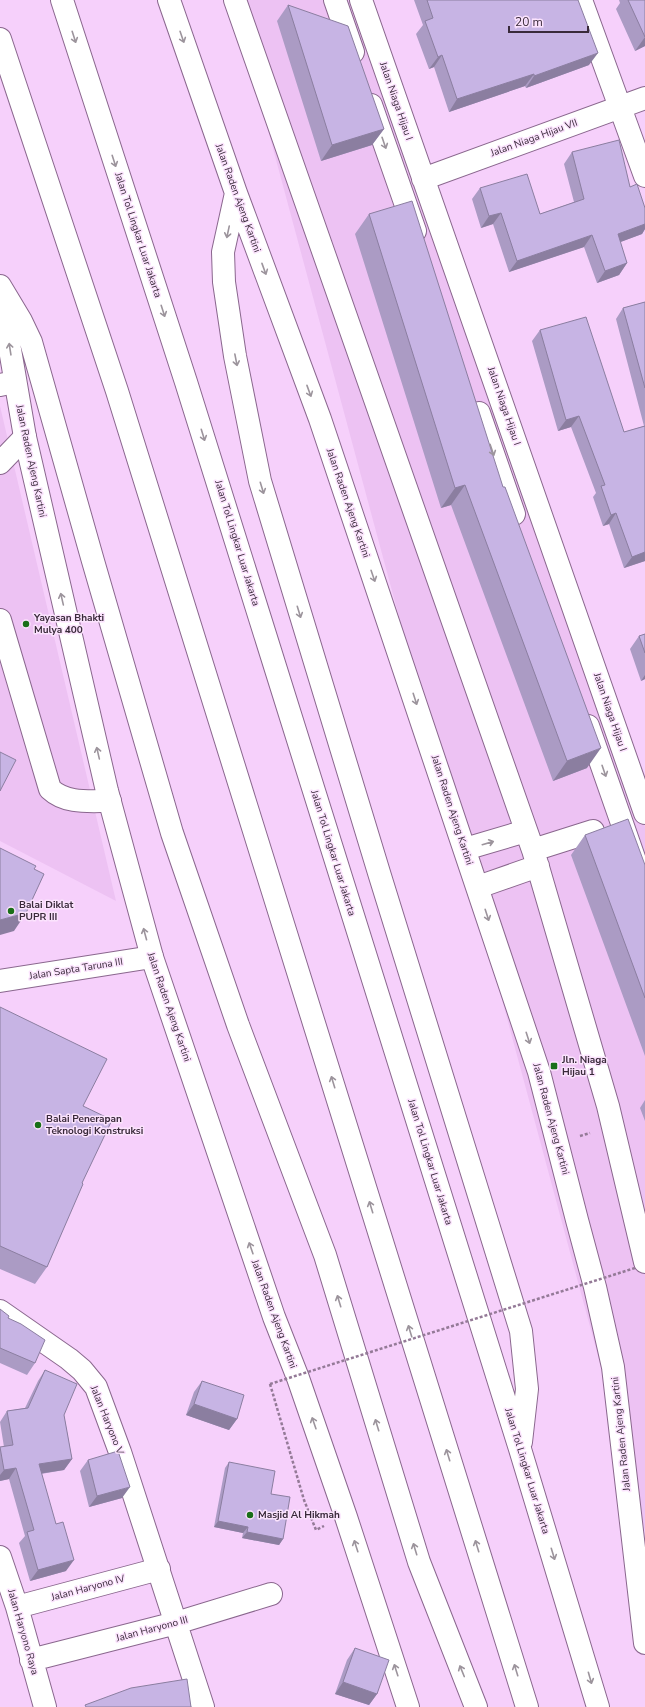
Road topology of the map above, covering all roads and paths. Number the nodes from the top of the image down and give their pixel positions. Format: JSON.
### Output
{"nodes":[{"id":1,"x":62,"y":0,"type":"edge"},
{"id":2,"x":169,"y":0,"type":"edge"},
{"id":3,"x":235,"y":0,"type":"edge"},
{"id":4,"x":335,"y":0,"type":"edge"},
{"id":5,"x":361,"y":0,"type":"edge"},
{"id":6,"x":581,"y":0,"type":"edge"},
{"id":7,"x":0,"y":39,"type":"edge"},
{"id":8,"x":645,"y":98,"type":"edge"},
{"id":9,"x":620,"y":107,"type":"junction"},
{"id":10,"x":645,"y":176,"type":"edge"},
{"id":11,"x":423,"y":178,"type":"junction"},
{"id":12,"x":236,"y":194,"type":"junction"},
{"id":13,"x":421,"y":249,"type":"edge"},
{"id":14,"x":0,"y":287,"type":"edge"},
{"id":15,"x":8,"y":384,"type":"edge"},
{"id":16,"x":471,"y":392,"type":"edge"},
{"id":17,"x":25,"y":437,"type":"junction"},
{"id":18,"x":0,"y":463,"type":"edge"},
{"id":19,"x":521,"y":535,"type":"edge"},
{"id":20,"x":0,"y":620,"type":"edge"},
{"id":21,"x":582,"y":708,"type":"edge"},
{"id":22,"x":110,"y":801,"type":"junction"},
{"id":23,"x":644,"y":804,"type":"edge"},
{"id":24,"x":593,"y":831,"type":"edge"},
{"id":25,"x":465,"y":849,"type":"junction"},
{"id":26,"x":532,"y":849,"type":"junction"},
{"id":27,"x":478,"y":887,"type":"junction"},
{"id":28,"x":645,"y":889,"type":"edge"},
{"id":29,"x":152,"y":957,"type":"junction"},
{"id":30,"x":0,"y":981,"type":"edge"},
{"id":31,"x":597,"y":1131,"type":"dead end"},
{"id":32,"x":557,"y":1142,"type":"junction"},
{"id":33,"x":640,"y":1265,"type":"edge"},
{"id":34,"x":0,"y":1311,"type":"edge"},
{"id":35,"x":520,"y":1450,"type":"junction"},
{"id":36,"x":304,"y":1500,"type":"dead end"},
{"id":37,"x":0,"y":1557,"type":"edge"},
{"id":38,"x":159,"y":1569,"type":"junction"},
{"id":39,"x":271,"y":1594,"type":"dead end"},
{"id":40,"x":17,"y":1607,"type":"junction"},
{"id":41,"x":176,"y":1623,"type":"junction"},
{"id":42,"x":645,"y":1643,"type":"edge"},
{"id":43,"x":31,"y":1660,"type":"junction"},
{"id":44,"x":45,"y":1707,"type":"edge"},
{"id":45,"x":203,"y":1707,"type":"edge"},
{"id":46,"x":408,"y":1707,"type":"edge"},
{"id":47,"x":476,"y":1707,"type":"edge"},
{"id":48,"x":528,"y":1707,"type":"edge"},
{"id":49,"x":598,"y":1707,"type":"edge"}],
"edges":[{"from":1,"to":35,"type":"main road","name":"Jalan Tol Lingkar Luar Jakarta","one_way":true},
{"from":2,"to":12,"type":"main road","name":"Jalan Raden Ajeng Kartini","one_way":true},
{"from":3,"to":26,"type":"main road"},
{"from":4,"to":13,"type":"main road","one_way":true},
{"from":5,"to":11,"type":"main road","name":"Jalan Niaga Hijau I"},
{"from":6,"to":9,"type":"main road"},
{"from":48,"to":7,"type":"main road","one_way":true},
{"from":8,"to":9,"type":"main road","name":"Jalan Niaga Hijau VII"},
{"from":9,"to":10,"type":"main road"},
{"from":9,"to":11,"type":"main road","name":"Jalan Niaga Hijau VII"},
{"from":11,"to":23,"type":"main road","name":"Jalan Niaga Hijau I"},
{"from":12,"to":25,"type":"main road","name":"Jalan Raden Ajeng Kartini","one_way":true},
{"from":12,"to":35,"type":"main road","one_way":true},
{"from":15,"to":14,"type":"main road","name":"Jalan Raden Ajeng Kartini","one_way":true},
{"from":47,"to":14,"type":"main road","one_way":true},
{"from":15,"to":17,"type":"main road","name":"Jalan Raden Ajeng Kartini"},
{"from":16,"to":19,"type":"main road","one_way":true},
{"from":17,"to":18,"type":"main road"},
{"from":22,"to":17,"type":"main road","name":"Jalan Raden Ajeng Kartini","one_way":true},
{"from":20,"to":22,"type":"main road"},
{"from":21,"to":28,"type":"main road","one_way":true},
{"from":29,"to":22,"type":"main road","name":"Jalan Raden Ajeng Kartini","one_way":true},
{"from":24,"to":26,"type":"main road"},
{"from":25,"to":26,"type":"main road","one_way":true},
{"from":25,"to":27,"type":"main road","name":"Jalan Raden Ajeng Kartini"},
{"from":26,"to":27,"type":"main road"},
{"from":26,"to":33,"type":"main road"},
{"from":27,"to":32,"type":"main road","name":"Jalan Raden Ajeng Kartini","one_way":true},
{"from":29,"to":30,"type":"main road","name":"Jalan Sapta Taruna III"},
{"from":46,"to":29,"type":"main road","name":"Jalan Raden Ajeng Kartini","one_way":true},
{"from":31,"to":32,"type":"path"},
{"from":32,"to":42,"type":"main road","name":"Jalan Raden Ajeng Kartini"},
{"from":33,"to":36,"type":"path","bridge":true},
{"from":34,"to":38,"type":"main road","name":"Jalan Haryono V"},
{"from":35,"to":49,"type":"main road","name":"Jalan Tol Lingkar Luar Jakarta","one_way":true},
{"from":37,"to":40,"type":"main road","name":"Jalan Haryono Raya"},
{"from":38,"to":40,"type":"main road","name":"Jalan Haryono IV"},
{"from":38,"to":41,"type":"main road","name":"Jalan Haryono V"},
{"from":39,"to":41,"type":"main road","name":"Jalan Haryono III"},
{"from":40,"to":43,"type":"main road","name":"Jalan Haryono Raya"},
{"from":41,"to":43,"type":"main road","name":"Jalan Haryono III"},
{"from":41,"to":45,"type":"main road","name":"Jalan Haryono V"},
{"from":43,"to":44,"type":"main road","name":"Jalan Haryono Raya"}]}
